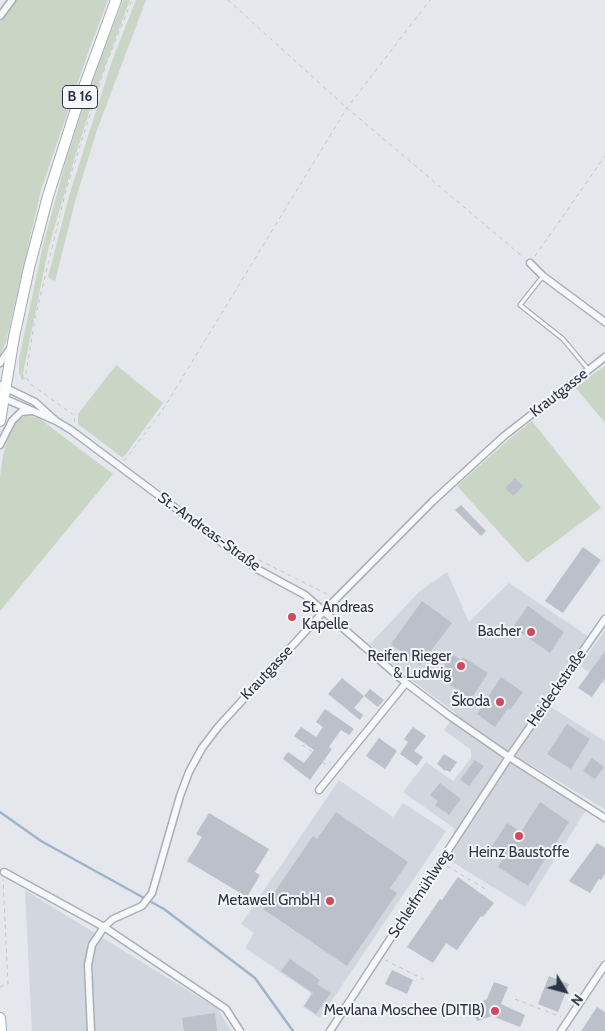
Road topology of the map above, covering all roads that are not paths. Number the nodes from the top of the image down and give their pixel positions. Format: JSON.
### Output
{"nodes":[{"id":1,"x":12,"y":0,"type":"edge"},
{"id":2,"x":116,"y":0,"type":"edge"},
{"id":3,"x":0,"y":16,"type":"edge"},
{"id":4,"x":530,"y":263,"type":"road end"},
{"id":5,"x":543,"y":276,"type":"junction"},
{"id":6,"x":604,"y":323,"type":"edge"},
{"id":7,"x":14,"y":337,"type":"junction"},
{"id":8,"x":604,"y":356,"type":"edge"},
{"id":9,"x":0,"y":363,"type":"edge"},
{"id":10,"x":588,"y":369,"type":"junction"},
{"id":11,"x":2,"y":391,"type":"edge"},
{"id":12,"x":33,"y":411,"type":"junction"},
{"id":13,"x":56,"y":421,"type":"junction"},
{"id":14,"x":0,"y":422,"type":"edge"},
{"id":15,"x":0,"y":445,"type":"edge"},
{"id":16,"x":324,"y":611,"type":"junction"},
{"id":17,"x":605,"y":619,"type":"edge"},
{"id":18,"x":406,"y":683,"type":"junction"},
{"id":19,"x":509,"y":757,"type":"junction"},
{"id":20,"x":319,"y":790,"type":"dead end"},
{"id":21,"x":605,"y":818,"type":"edge"},
{"id":22,"x":4,"y":872,"type":"road end"},
{"id":23,"x":104,"y":927,"type":"junction"},
{"id":24,"x":605,"y":965,"type":"edge"},
{"id":25,"x":0,"y":1018,"type":"edge"},
{"id":26,"x":1,"y":1031,"type":"edge"},
{"id":27,"x":91,"y":1031,"type":"edge"},
{"id":28,"x":240,"y":1031,"type":"edge"},
{"id":29,"x":330,"y":1031,"type":"edge"},
{"id":30,"x":561,"y":1031,"type":"edge"}],
"edges":[{"from":1,"to":3,"type":"street"},
{"from":2,"to":7,"type":"main road","number":"B 16"},
{"from":4,"to":5,"type":"street"},
{"from":5,"to":6,"type":"street"},
{"from":5,"to":10,"type":"lane"},
{"from":7,"to":9,"type":"street"},
{"from":7,"to":11,"type":"main road","number":"B 16"},
{"from":8,"to":10,"type":"street","name":"Krautgasse"},
{"from":10,"to":16,"type":"street","name":"Krautgasse"},
{"from":11,"to":12,"type":"street"},
{"from":11,"to":13,"type":"street"},
{"from":11,"to":14,"type":"main road","number":"B 16"},
{"from":12,"to":13,"type":"street"},
{"from":12,"to":15,"type":"street"},
{"from":13,"to":16,"type":"street","name":"St.-Andreas-Straße"},
{"from":16,"to":18,"type":"street","name":"St.-Andreas-Straße"},
{"from":16,"to":23,"type":"street","name":"Krautgasse"},
{"from":17,"to":19,"type":"street","name":"Heideckstraße"},
{"from":18,"to":19,"type":"street","name":"St.-Andreas-Straße"},
{"from":18,"to":20,"type":"street"},
{"from":19,"to":21,"type":"street","name":"St.-Andreas-Straße"},
{"from":19,"to":29,"type":"street","name":"Schleifmühlweg"},
{"from":22,"to":23,"type":"street"},
{"from":23,"to":27,"type":"street"},
{"from":23,"to":28,"type":"street"},
{"from":24,"to":30,"type":"street"},
{"from":25,"to":26,"type":"main road"}]}
